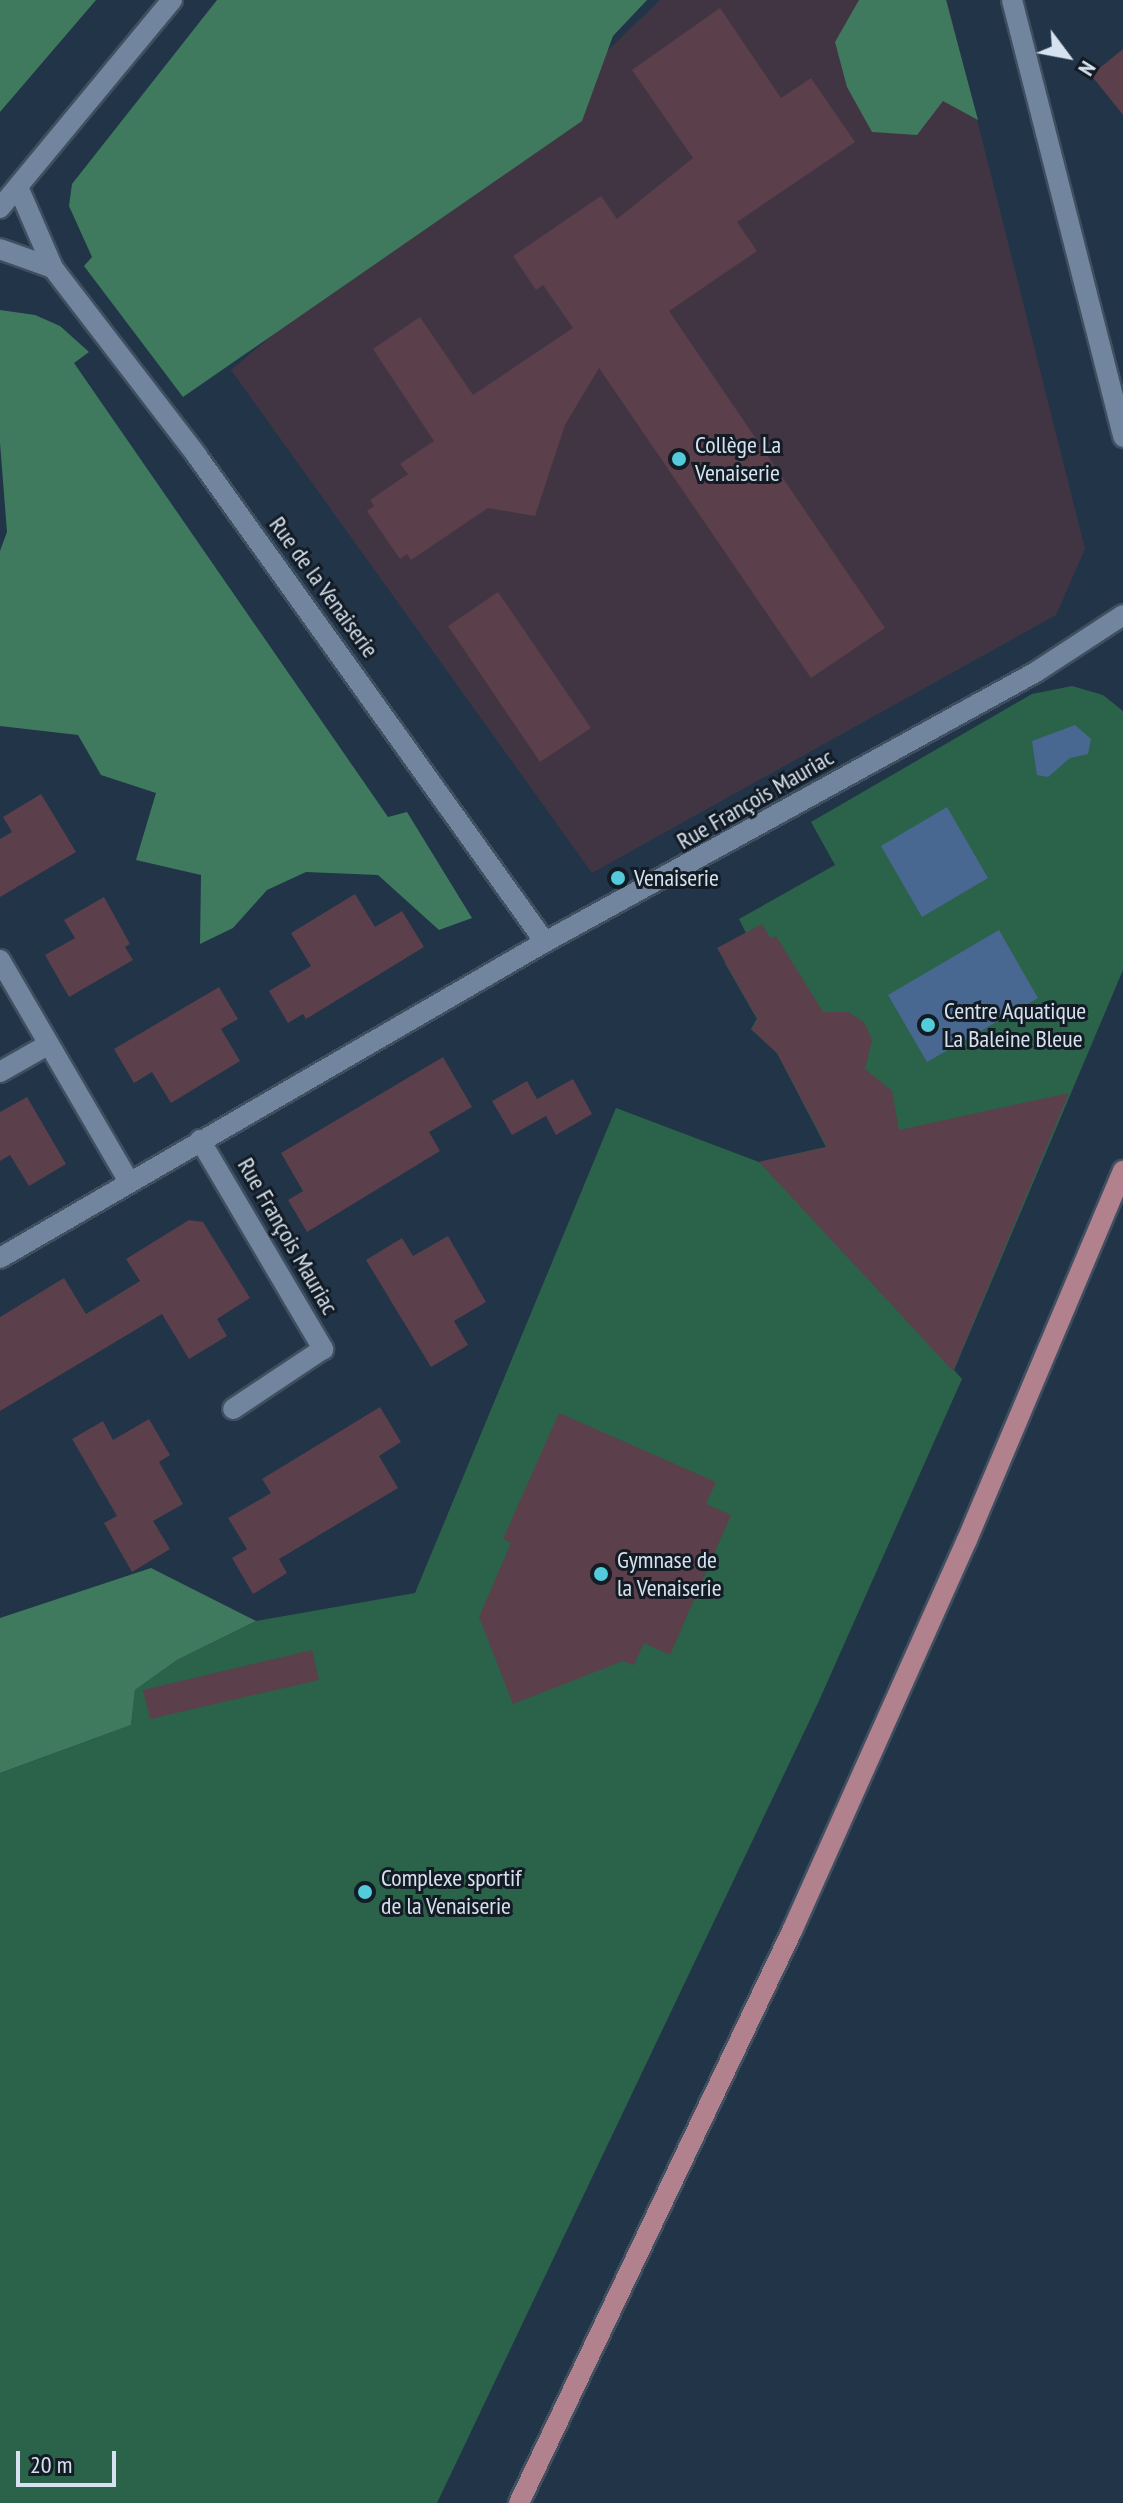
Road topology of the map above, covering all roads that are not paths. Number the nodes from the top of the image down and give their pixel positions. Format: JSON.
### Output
{"nodes":[{"id":1,"x":172,"y":0,"type":"edge"},
{"id":2,"x":1012,"y":0,"type":"edge"},
{"id":3,"x":18,"y":187,"type":"junction"},
{"id":4,"x":0,"y":208,"type":"edge"},
{"id":5,"x":0,"y":249,"type":"edge"},
{"id":6,"x":53,"y":268,"type":"junction"},
{"id":7,"x":1123,"y":437,"type":"edge"},
{"id":8,"x":1123,"y":615,"type":"edge"},
{"id":9,"x":545,"y":942,"type":"junction"},
{"id":10,"x":0,"y":960,"type":"edge"},
{"id":11,"x":49,"y":1044,"type":"junction"},
{"id":12,"x":0,"y":1072,"type":"edge"},
{"id":13,"x":200,"y":1140,"type":"junction"},
{"id":14,"x":1123,"y":1171,"type":"edge"},
{"id":15,"x":128,"y":1180,"type":"junction"},
{"id":16,"x":0,"y":1258,"type":"edge"},
{"id":17,"x":233,"y":1409,"type":"dead end"},
{"id":18,"x":519,"y":2503,"type":"edge"}],
"edges":[{"from":1,"to":3,"type":"street"},
{"from":2,"to":7,"type":"street"},
{"from":3,"to":4,"type":"street"},
{"from":3,"to":6,"type":"street","name":"Rue de la Venaiserie"},
{"from":5,"to":6,"type":"street"},
{"from":6,"to":9,"type":"street","name":"Rue de la Venaiserie"},
{"from":8,"to":9,"type":"street","name":"Rue François Mauriac"},
{"from":9,"to":13,"type":"street","name":"Rue François Mauriac"},
{"from":10,"to":11,"type":"street"},
{"from":11,"to":12,"type":"street"},
{"from":11,"to":15,"type":"street"},
{"from":13,"to":15,"type":"street","name":"Rue François Mauriac"},
{"from":13,"to":17,"type":"street","name":"Rue François Mauriac"},
{"from":14,"to":18,"type":"main road"},
{"from":15,"to":16,"type":"street","name":"Rue François Mauriac"}]}
